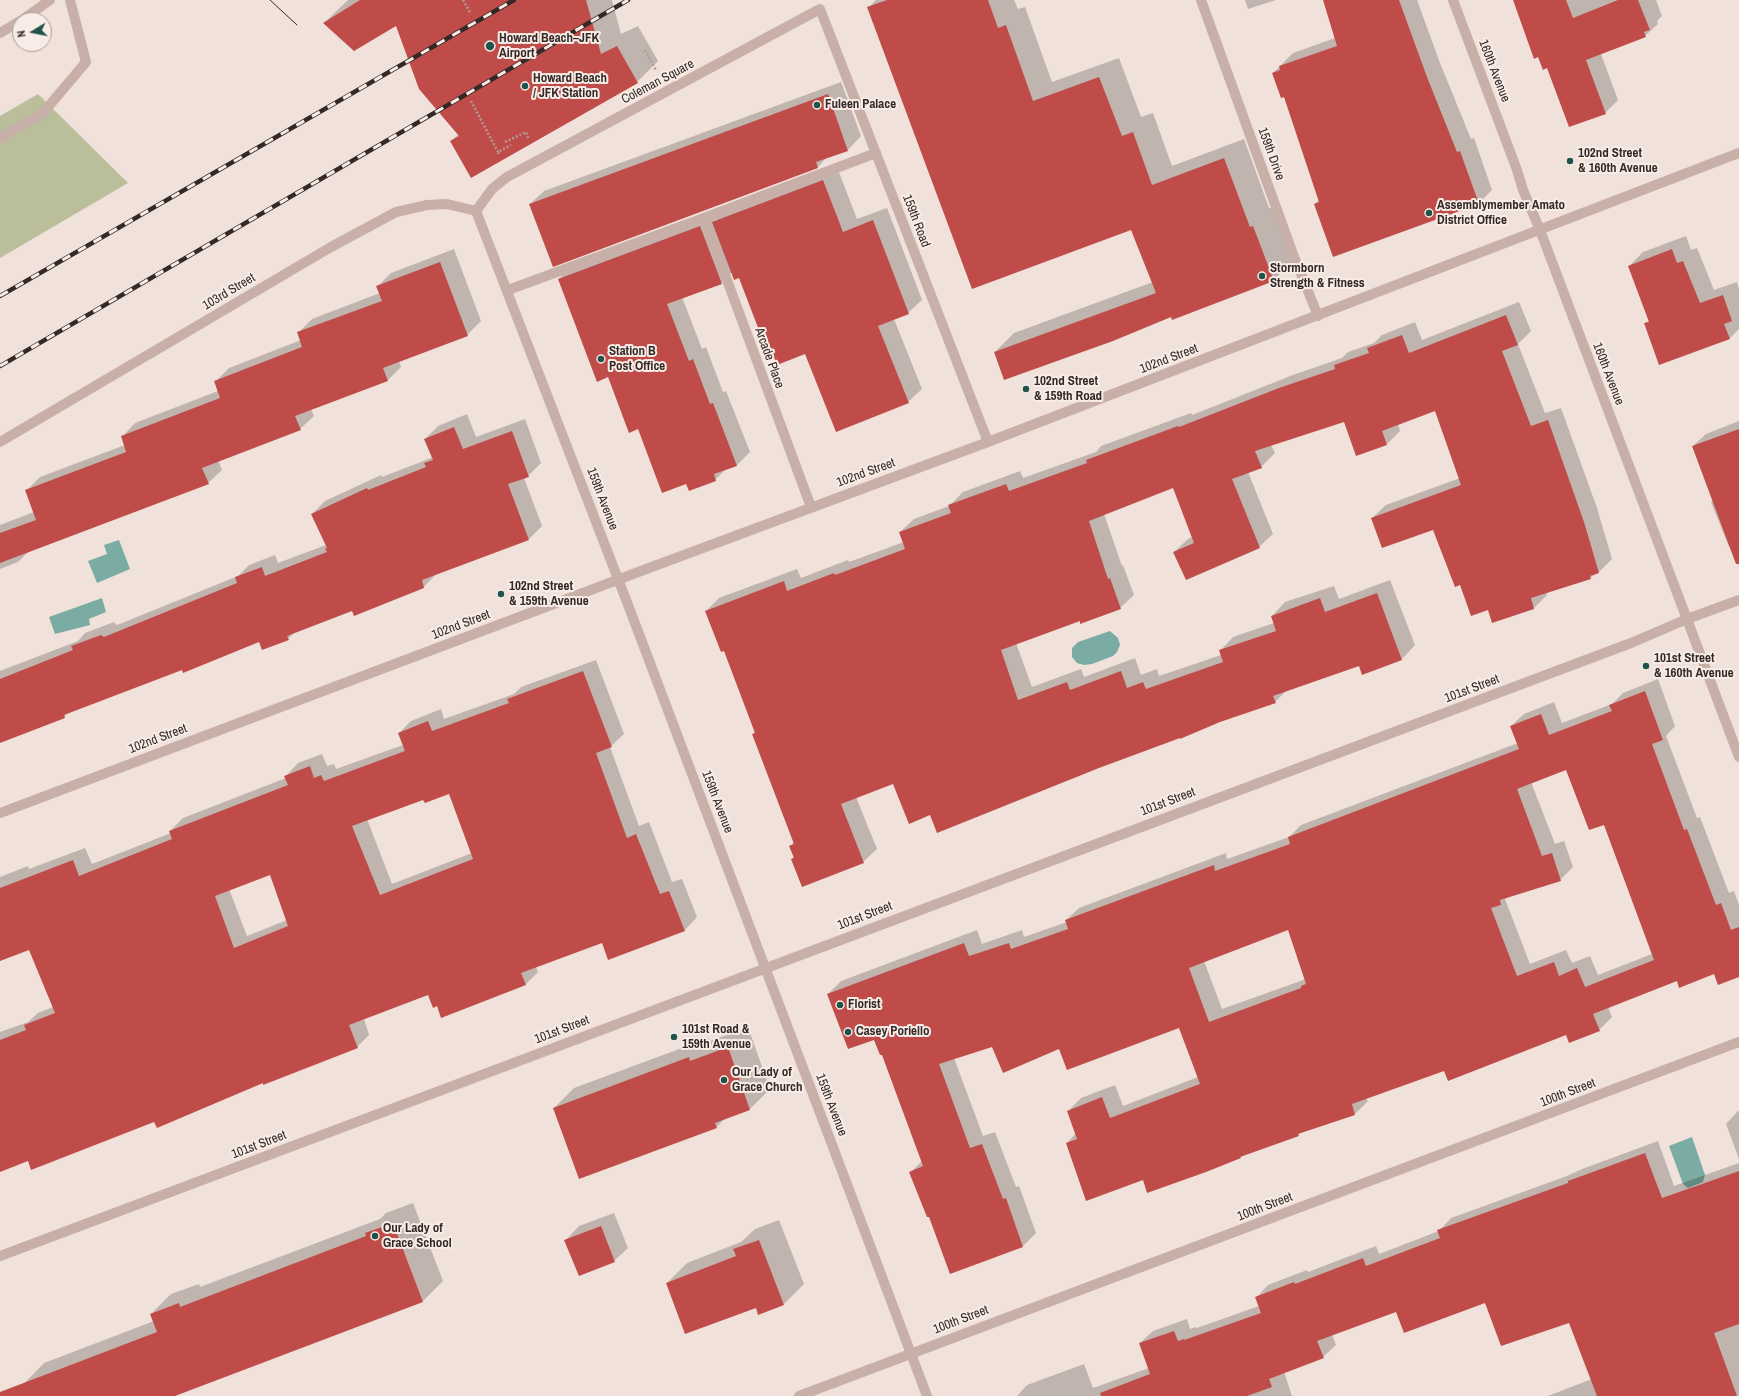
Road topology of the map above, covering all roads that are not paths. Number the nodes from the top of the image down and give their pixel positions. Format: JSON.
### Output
{"nodes":[{"id":1,"x":50,"y":0,"type":"edge"},
{"id":2,"x":70,"y":0,"type":"edge"},
{"id":3,"x":1201,"y":0,"type":"edge"},
{"id":4,"x":1453,"y":0,"type":"edge"},
{"id":5,"x":820,"y":9,"type":"joint"},
{"id":6,"x":35,"y":12,"type":"edge"},
{"id":7,"x":12,"y":26,"type":"edge"},
{"id":8,"x":0,"y":33,"type":"edge"},
{"id":9,"x":0,"y":138,"type":"edge"},
{"id":10,"x":876,"y":153,"type":"junction"},
{"id":11,"x":1739,"y":153,"type":"edge"},
{"id":12,"x":478,"y":214,"type":"junction"},
{"id":13,"x":704,"y":218,"type":"junction"},
{"id":14,"x":1540,"y":230,"type":"junction"},
{"id":15,"x":508,"y":290,"type":"junction"},
{"id":16,"x":1318,"y":316,"type":"junction"},
{"id":17,"x":0,"y":442,"type":"edge"},
{"id":18,"x":988,"y":442,"type":"junction"},
{"id":19,"x":811,"y":507,"type":"junction"},
{"id":20,"x":619,"y":579,"type":"junction"},
{"id":21,"x":1739,"y":600,"type":"edge"},
{"id":22,"x":1687,"y":619,"type":"junction"},
{"id":23,"x":1739,"y":757,"type":"edge"},
{"id":24,"x":0,"y":813,"type":"edge"},
{"id":25,"x":765,"y":967,"type":"junction"},
{"id":26,"x":1739,"y":1042,"type":"edge"},
{"id":27,"x":0,"y":1256,"type":"edge"},
{"id":28,"x":911,"y":1354,"type":"junction"},
{"id":29,"x":800,"y":1396,"type":"edge"},
{"id":30,"x":927,"y":1396,"type":"edge"}],
"edges":[{"from":1,"to":6,"type":"street"},
{"from":2,"to":9,"type":"street"},
{"from":3,"to":16,"type":"street","name":"159th Drive"},
{"from":4,"to":14,"type":"street","name":"160th Avenue"},
{"from":5,"to":10,"type":"street","name":"159th Road"},
{"from":5,"to":12,"type":"street","name":"Coleman Square"},
{"from":7,"to":8,"type":"street"},
{"from":10,"to":13,"type":"street"},
{"from":10,"to":18,"type":"street","name":"159th Road"},
{"from":11,"to":14,"type":"street","name":"102nd Street"},
{"from":12,"to":15,"type":"street","name":"159th Avenue"},
{"from":12,"to":17,"type":"street","name":"103rd Street"},
{"from":13,"to":15,"type":"street"},
{"from":13,"to":19,"type":"street","name":"Arcade Place"},
{"from":14,"to":16,"type":"street","name":"102nd Street"},
{"from":14,"to":22,"type":"street","name":"160th Avenue"},
{"from":15,"to":20,"type":"street","name":"159th Avenue"},
{"from":16,"to":18,"type":"street","name":"102nd Street"},
{"from":18,"to":19,"type":"street","name":"102nd Street"},
{"from":19,"to":20,"type":"street","name":"102nd Street"},
{"from":20,"to":24,"type":"street","name":"102nd Street"},
{"from":20,"to":25,"type":"street","name":"159th Avenue"},
{"from":21,"to":22,"type":"street","name":"101st Street"},
{"from":22,"to":23,"type":"street","name":"160th Avenue"},
{"from":22,"to":25,"type":"street","name":"101st Street"},
{"from":25,"to":27,"type":"street","name":"101st Street"},
{"from":25,"to":28,"type":"street","name":"159th Avenue"},
{"from":26,"to":28,"type":"street","name":"100th Street"},
{"from":28,"to":29,"type":"street","name":"100th Street"},
{"from":28,"to":30,"type":"street","name":"159th Avenue"}]}
